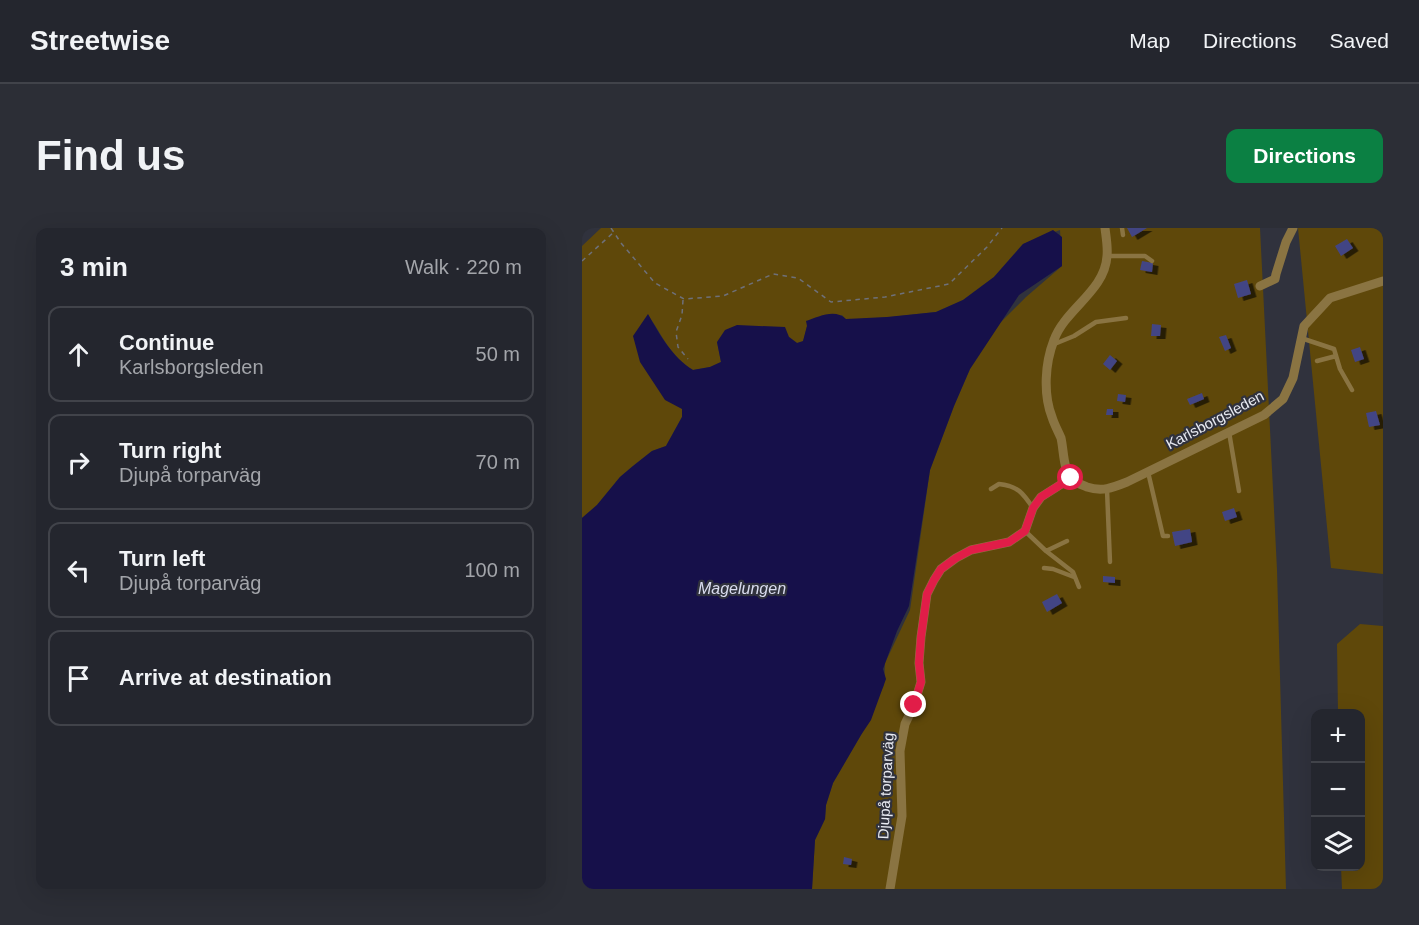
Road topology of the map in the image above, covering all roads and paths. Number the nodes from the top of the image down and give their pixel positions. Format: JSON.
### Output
{"nodes":[{"id":1,"x":611,"y":228,"type":"edge"},
{"id":2,"x":1002,"y":228,"type":"edge"},
{"id":3,"x":1105,"y":228,"type":"edge"},
{"id":4,"x":1122,"y":228,"type":"edge"},
{"id":5,"x":1293,"y":228,"type":"edge"},
{"id":6,"x":614,"y":232,"type":"junction"},
{"id":7,"x":1123,"y":235,"type":"dead end"},
{"id":8,"x":1107,"y":255,"type":"junction"},
{"id":9,"x":582,"y":261,"type":"edge"},
{"id":10,"x":1152,"y":261,"type":"dead end"},
{"id":11,"x":1383,"y":281,"type":"edge"},
{"id":12,"x":1260,"y":286,"type":"dead end"},
{"id":13,"x":684,"y":299,"type":"junction"},
{"id":14,"x":1126,"y":318,"type":"dead end"},
{"id":15,"x":1301,"y":338,"type":"junction"},
{"id":16,"x":1052,"y":345,"type":"junction"},
{"id":17,"x":1336,"y":356,"type":"junction"},
{"id":18,"x":688,"y":359,"type":"dead end"},
{"id":19,"x":1317,"y":361,"type":"dead end"},
{"id":20,"x":1352,"y":390,"type":"dead end"},
{"id":21,"x":1229,"y":432,"type":"junction"},
{"id":22,"x":1148,"y":472,"type":"junction"},
{"id":23,"x":1071,"y":478,"type":"junction"},
{"id":24,"x":991,"y":489,"type":"dead end"},
{"id":25,"x":1107,"y":490,"type":"junction"},
{"id":26,"x":1239,"y":491,"type":"dead end"},
{"id":27,"x":1033,"y":508,"type":"junction"},
{"id":28,"x":1025,"y":531,"type":"junction"},
{"id":29,"x":1155,"y":538,"type":"dead end"},
{"id":30,"x":1067,"y":541,"type":"dead end"},
{"id":31,"x":1046,"y":551,"type":"junction"},
{"id":32,"x":1110,"y":562,"type":"dead end"},
{"id":33,"x":1044,"y":568,"type":"dead end"},
{"id":34,"x":1074,"y":577,"type":"junction"},
{"id":35,"x":1079,"y":587,"type":"dead end"},
{"id":36,"x":890,"y":889,"type":"edge"}],
"edges":[{"from":1,"to":6,"type":"path"},
{"from":2,"to":13,"type":"path"},
{"from":3,"to":8,"type":"street"},
{"from":4,"to":7,"type":"lane"},
{"from":5,"to":12,"type":"street"},
{"from":6,"to":9,"type":"path"},
{"from":6,"to":13,"type":"path"},
{"from":8,"to":10,"type":"lane"},
{"from":8,"to":16,"type":"street"},
{"from":11,"to":15,"type":"street","name":"Karlsborgsleden"},
{"from":13,"to":18,"type":"path"},
{"from":14,"to":16,"type":"lane"},
{"from":15,"to":17,"type":"lane"},
{"from":15,"to":21,"type":"street","name":"Karlsborgsleden"},
{"from":16,"to":23,"type":"street"},
{"from":17,"to":19,"type":"lane"},
{"from":17,"to":20,"type":"lane"},
{"from":21,"to":22,"type":"street","name":"Karlsborgsleden"},
{"from":21,"to":26,"type":"lane"},
{"from":22,"to":25,"type":"street","name":"Karlsborgsleden"},
{"from":22,"to":29,"type":"lane"},
{"from":23,"to":25,"type":"street"},
{"from":23,"to":27,"type":"street"},
{"from":24,"to":27,"type":"lane"},
{"from":25,"to":32,"type":"lane"},
{"from":27,"to":28,"type":"street"},
{"from":28,"to":31,"type":"lane"},
{"from":28,"to":36,"type":"street","name":"Djupå torparväg"},
{"from":30,"to":31,"type":"lane"},
{"from":31,"to":34,"type":"lane"},
{"from":33,"to":34,"type":"lane"},
{"from":34,"to":35,"type":"lane"}]}
